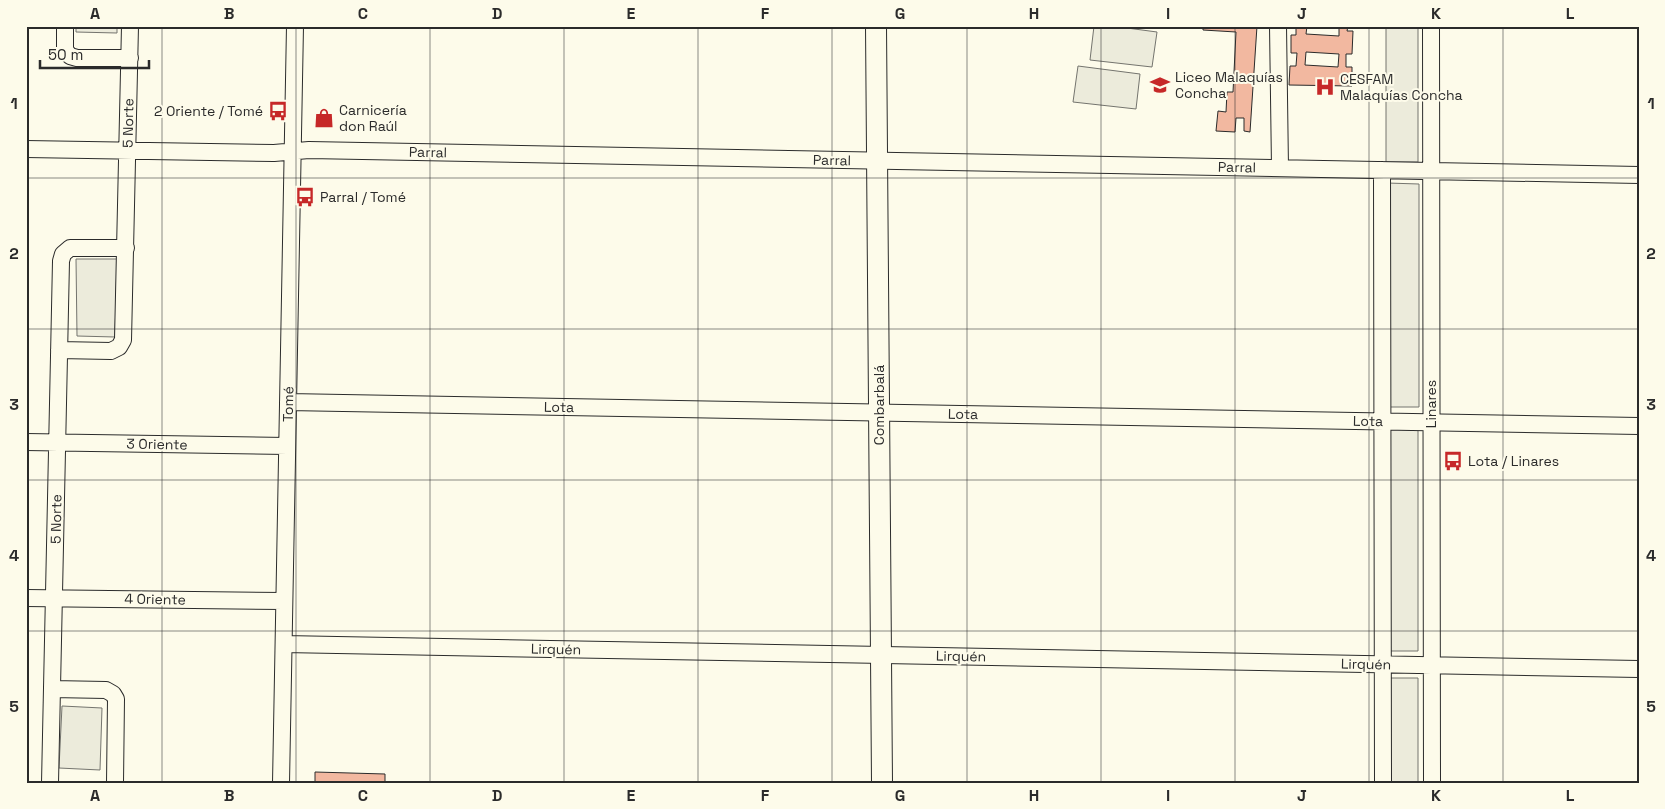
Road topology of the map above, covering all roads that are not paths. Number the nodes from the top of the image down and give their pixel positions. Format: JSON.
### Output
{"nodes":[{"id":1,"x":65,"y":26,"type":"edge"},
{"id":2,"x":130,"y":26,"type":"edge"},
{"id":3,"x":296,"y":26,"type":"edge"},
{"id":4,"x":876,"y":26,"type":"edge"},
{"id":5,"x":1278,"y":26,"type":"edge"},
{"id":6,"x":1431,"y":26,"type":"edge"},
{"id":7,"x":130,"y":58,"type":"junction"},
{"id":8,"x":26,"y":149,"type":"edge"},
{"id":9,"x":128,"y":151,"type":"junction"},
{"id":10,"x":293,"y":152,"type":"junction"},
{"id":11,"x":877,"y":161,"type":"junction"},
{"id":12,"x":1280,"y":168,"type":"junction"},
{"id":13,"x":1382,"y":170,"type":"junction"},
{"id":14,"x":1431,"y":171,"type":"junction"},
{"id":15,"x":1639,"y":175,"type":"edge"},
{"id":16,"x":126,"y":248,"type":"junction"},
{"id":17,"x":59,"y":350,"type":"junction"},
{"id":18,"x":288,"y":402,"type":"junction"},
{"id":19,"x":879,"y":412,"type":"junction"},
{"id":20,"x":1382,"y":421,"type":"junction"},
{"id":21,"x":1432,"y":422,"type":"junction"},
{"id":22,"x":1639,"y":426,"type":"edge"},
{"id":23,"x":26,"y":442,"type":"edge"},
{"id":24,"x":57,"y":442,"type":"junction"},
{"id":25,"x":288,"y":446,"type":"junction"},
{"id":26,"x":26,"y":598,"type":"edge"},
{"id":27,"x":54,"y":598,"type":"junction"},
{"id":28,"x":284,"y":601,"type":"junction"},
{"id":29,"x":284,"y":644,"type":"junction"},
{"id":30,"x":881,"y":655,"type":"junction"},
{"id":31,"x":1383,"y":664,"type":"junction"},
{"id":32,"x":1432,"y":665,"type":"junction"},
{"id":33,"x":1639,"y":669,"type":"edge"},
{"id":34,"x":52,"y":689,"type":"junction"},
{"id":35,"x":50,"y":783,"type":"edge"},
{"id":36,"x":115,"y":783,"type":"edge"},
{"id":37,"x":281,"y":783,"type":"edge"},
{"id":38,"x":882,"y":783,"type":"edge"},
{"id":39,"x":1383,"y":783,"type":"edge"},
{"id":40,"x":1432,"y":783,"type":"edge"}],
"edges":[{"from":1,"to":7,"type":"street"},
{"from":2,"to":7,"type":"street","name":"5 Norte"},
{"from":3,"to":10,"type":"street","name":"Tomé"},
{"from":4,"to":11,"type":"main road","name":"Combarbalá"},
{"from":5,"to":12,"type":"street"},
{"from":6,"to":14,"type":"street","name":"Linares"},
{"from":7,"to":9,"type":"street","name":"5 Norte"},
{"from":8,"to":9,"type":"street","name":"Parral"},
{"from":9,"to":10,"type":"street","name":"Parral"},
{"from":9,"to":16,"type":"street","name":"5 Norte"},
{"from":10,"to":11,"type":"street","name":"Parral"},
{"from":10,"to":18,"type":"street","name":"Tomé"},
{"from":11,"to":12,"type":"street","name":"Parral"},
{"from":11,"to":19,"type":"main road","name":"Combarbalá"},
{"from":12,"to":13,"type":"street","name":"Parral"},
{"from":13,"to":14,"type":"street","name":"Parral"},
{"from":13,"to":20,"type":"street"},
{"from":14,"to":15,"type":"street","name":"Parral"},
{"from":14,"to":21,"type":"street","name":"Linares"},
{"from":16,"to":17,"type":"street","name":"5 Norte"},
{"from":16,"to":17,"type":"street","name":"5 Norte"},
{"from":17,"to":24,"type":"street","name":"5 Norte"},
{"from":18,"to":19,"type":"street","name":"Lota"},
{"from":18,"to":25,"type":"street","name":"Tomé"},
{"from":19,"to":20,"type":"street","name":"Lota"},
{"from":19,"to":30,"type":"main road","name":"Combarbalá"},
{"from":20,"to":21,"type":"street","name":"Lota"},
{"from":20,"to":31,"type":"street"},
{"from":21,"to":22,"type":"street","name":"Lota"},
{"from":21,"to":32,"type":"street","name":"Linares"},
{"from":23,"to":24,"type":"street","name":"3 Oriente"},
{"from":24,"to":25,"type":"street","name":"3 Oriente"},
{"from":24,"to":27,"type":"street","name":"5 Norte"},
{"from":25,"to":28,"type":"street","name":"Tomé"},
{"from":26,"to":27,"type":"street","name":"4 Oriente"},
{"from":27,"to":28,"type":"street","name":"4 Oriente"},
{"from":27,"to":34,"type":"street","name":"5 Norte"},
{"from":28,"to":29,"type":"street","name":"Tomé"},
{"from":29,"to":30,"type":"street","name":"Lirquén"},
{"from":29,"to":37,"type":"street","name":"Tomé"},
{"from":30,"to":31,"type":"street","name":"Lirquén"},
{"from":30,"to":38,"type":"main road","name":"Combarbalá"},
{"from":31,"to":32,"type":"street","name":"Lirquén"},
{"from":31,"to":39,"type":"street"},
{"from":32,"to":33,"type":"street","name":"Lirquén"},
{"from":32,"to":40,"type":"street","name":"Linares"},
{"from":34,"to":35,"type":"street","name":"5 Norte"},
{"from":34,"to":36,"type":"street"}]}
